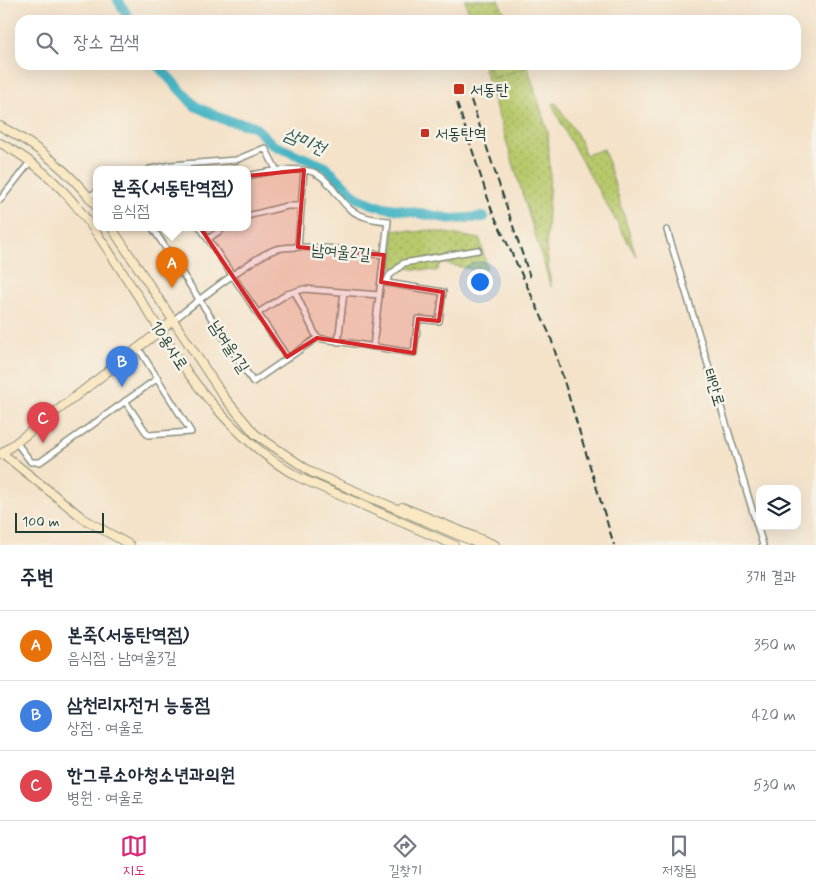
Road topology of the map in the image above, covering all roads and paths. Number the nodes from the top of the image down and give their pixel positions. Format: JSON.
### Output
{"nodes":[{"id":1,"x":0,"y":126,"type":"edge"},
{"id":2,"x":0,"y":143,"type":"edge"},
{"id":3,"x":30,"y":162,"type":"junction"},
{"id":4,"x":179,"y":166,"type":"edge"},
{"id":5,"x":304,"y":170,"type":"junction"},
{"id":6,"x":277,"y":171,"type":"junction"},
{"id":7,"x":251,"y":175,"type":"edge"},
{"id":8,"x":93,"y":194,"type":"edge"},
{"id":9,"x":89,"y":196,"type":"junction"},
{"id":10,"x":0,"y":200,"type":"edge"},
{"id":11,"x":93,"y":202,"type":"edge"},
{"id":12,"x":301,"y":206,"type":"junction"},
{"id":13,"x":251,"y":215,"type":"edge"},
{"id":14,"x":93,"y":227,"type":"edge"},
{"id":15,"x":667,"y":230,"type":"dead end"},
{"id":16,"x":96,"y":231,"type":"edge"},
{"id":17,"x":113,"y":231,"type":"edge"},
{"id":18,"x":157,"y":231,"type":"edge"},
{"id":19,"x":203,"y":231,"type":"edge"},
{"id":20,"x":219,"y":231,"type":"edge"},
{"id":21,"x":208,"y":239,"type":"junction"},
{"id":22,"x":298,"y":247,"type":"junction"},
{"id":23,"x":478,"y":250,"type":"dead end"},
{"id":24,"x":384,"y":254,"type":"junction"},
{"id":25,"x":233,"y":276,"type":"junction"},
{"id":26,"x":383,"y":282,"type":"junction"},
{"id":27,"x":295,"y":292,"type":"junction"},
{"id":28,"x":344,"y":292,"type":"junction"},
{"id":29,"x":379,"y":295,"type":"junction"},
{"id":30,"x":200,"y":300,"type":"junction"},
{"id":31,"x":258,"y":313,"type":"junction"},
{"id":32,"x":174,"y":320,"type":"junction"},
{"id":33,"x":162,"y":331,"type":"junction"},
{"id":34,"x":317,"y":338,"type":"junction"},
{"id":35,"x":338,"y":342,"type":"junction"},
{"id":36,"x":372,"y":347,"type":"junction"},
{"id":37,"x":139,"y":349,"type":"junction"},
{"id":38,"x":287,"y":357,"type":"junction"},
{"id":39,"x":158,"y":378,"type":"junction"},
{"id":40,"x":126,"y":401,"type":"junction"},
{"id":41,"x":16,"y":442,"type":"junction"},
{"id":42,"x":1,"y":453,"type":"edge"},
{"id":43,"x":378,"y":500,"type":"junction"},
{"id":44,"x":374,"y":509,"type":"junction"},
{"id":45,"x":130,"y":545,"type":"edge"},
{"id":46,"x":454,"y":545,"type":"edge"},
{"id":47,"x":469,"y":545,"type":"edge"},
{"id":48,"x":481,"y":545,"type":"edge"},
{"id":49,"x":495,"y":545,"type":"edge"},
{"id":50,"x":763,"y":545,"type":"edge"}],
"edges":[{"from":1,"to":9,"type":"street"},
{"from":2,"to":3,"type":"street","name":"10용사로"},
{"from":3,"to":10,"type":"street"},
{"from":3,"to":14,"type":"street","name":"10용사로"},
{"from":4,"to":6,"type":"street"},
{"from":5,"to":6,"type":"street"},
{"from":5,"to":12,"type":"street","name":"남여울2길"},
{"from":5,"to":24,"type":"street"},
{"from":6,"to":7,"type":"street"},
{"from":8,"to":9,"type":"street"},
{"from":9,"to":11,"type":"street"},
{"from":12,"to":13,"type":"street"},
{"from":12,"to":22,"type":"street","name":"남여울2길"},
{"from":15,"to":50,"type":"street","name":"태안로"},
{"from":16,"to":33,"type":"street","name":"10용사로"},
{"from":17,"to":32,"type":"street","name":"10용사로"},
{"from":18,"to":30,"type":"street"},
{"from":19,"to":21,"type":"street"},
{"from":20,"to":21,"type":"street"},
{"from":21,"to":25,"type":"street"},
{"from":22,"to":24,"type":"street","name":"남여울2길"},
{"from":22,"to":25,"type":"street","name":"남여울2길"},
{"from":23,"to":26,"type":"street"},
{"from":24,"to":26,"type":"street"},
{"from":25,"to":30,"type":"street","name":"남여울2길"},
{"from":25,"to":31,"type":"street"},
{"from":26,"to":29,"type":"street"},
{"from":26,"to":36,"type":"street"},
{"from":27,"to":28,"type":"street"},
{"from":27,"to":31,"type":"street"},
{"from":27,"to":34,"type":"street"},
{"from":28,"to":29,"type":"street"},
{"from":28,"to":35,"type":"street"},
{"from":29,"to":36,"type":"street"},
{"from":30,"to":32,"type":"street","name":"남여울2길"},
{"from":30,"to":38,"type":"street","name":"남여울1길"},
{"from":31,"to":38,"type":"street"},
{"from":32,"to":33,"type":"street"},
{"from":32,"to":43,"type":"street","name":"10용사로"},
{"from":33,"to":37,"type":"street"},
{"from":33,"to":44,"type":"street","name":"10용사로"},
{"from":34,"to":35,"type":"street"},
{"from":34,"to":38,"type":"street","name":"남여울1길"},
{"from":35,"to":36,"type":"street"},
{"from":37,"to":39,"type":"street"},
{"from":37,"to":41,"type":"street"},
{"from":39,"to":40,"type":"street"},
{"from":39,"to":40,"type":"street"},
{"from":40,"to":41,"type":"street"},
{"from":41,"to":42,"type":"street"},
{"from":42,"to":45,"type":"street"},
{"from":43,"to":48,"type":"street","name":"10용사로"},
{"from":43,"to":49,"type":"street"},
{"from":44,"to":46,"type":"street","name":"10용사로"},
{"from":44,"to":47,"type":"street","name":"10용사로"}]}
